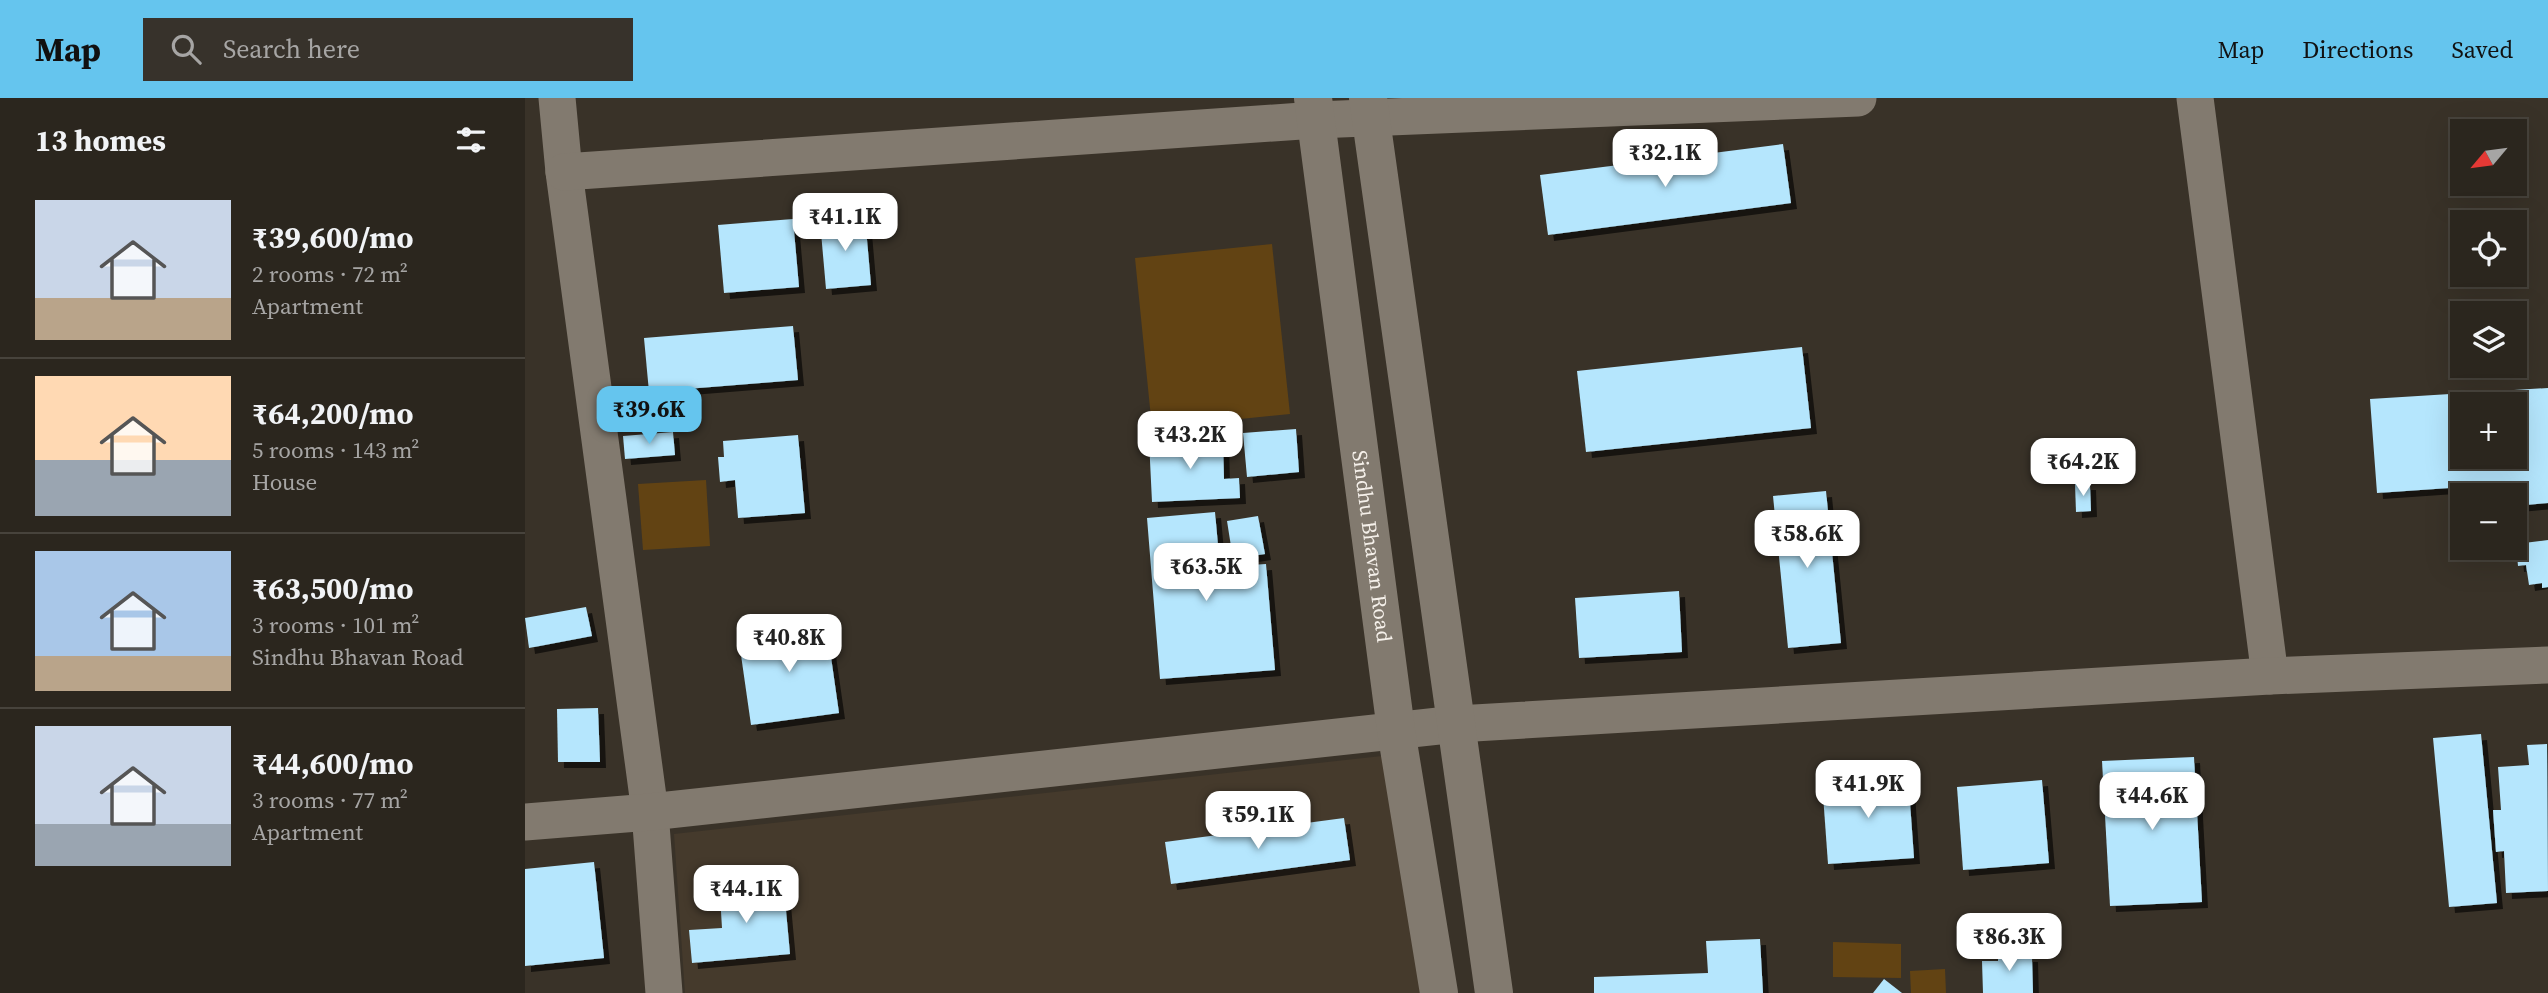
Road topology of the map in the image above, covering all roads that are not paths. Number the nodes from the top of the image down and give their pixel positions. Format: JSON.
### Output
{"nodes":[{"id":1,"x":557,"y":98,"type":"edge"},
{"id":2,"x":1858,"y":98,"type":"edge"},
{"id":3,"x":2195,"y":98,"type":"edge"},
{"id":4,"x":1369,"y":108,"type":"edge"},
{"id":5,"x":1315,"y":109,"type":"edge"},
{"id":6,"x":564,"y":172,"type":"junction"},
{"id":7,"x":2548,"y":665,"type":"edge"},
{"id":8,"x":2270,"y":676,"type":"junction"},
{"id":9,"x":1457,"y":724,"type":"junction"},
{"id":10,"x":1397,"y":730,"type":"junction"},
{"id":11,"x":650,"y":812,"type":"junction"},
{"id":12,"x":525,"y":822,"type":"edge"},
{"id":13,"x":664,"y":993,"type":"edge"},
{"id":14,"x":1439,"y":993,"type":"edge"},
{"id":15,"x":1494,"y":993,"type":"edge"}],
"edges":[{"from":1,"to":6,"type":"street"},
{"from":2,"to":4,"type":"street"},
{"from":3,"to":8,"type":"street"},
{"from":4,"to":5,"type":"street"},
{"from":4,"to":9,"type":"main road"},
{"from":5,"to":6,"type":"street"},
{"from":5,"to":10,"type":"main road","name":"Sindhu Bhavan Road"},
{"from":6,"to":11,"type":"street"},
{"from":7,"to":8,"type":"street"},
{"from":8,"to":9,"type":"street"},
{"from":9,"to":10,"type":"street"},
{"from":9,"to":15,"type":"main road"},
{"from":10,"to":11,"type":"street"},
{"from":10,"to":14,"type":"main road","name":"Sindhu Bhavan Road"},
{"from":11,"to":12,"type":"street"},
{"from":11,"to":13,"type":"street"}]}
